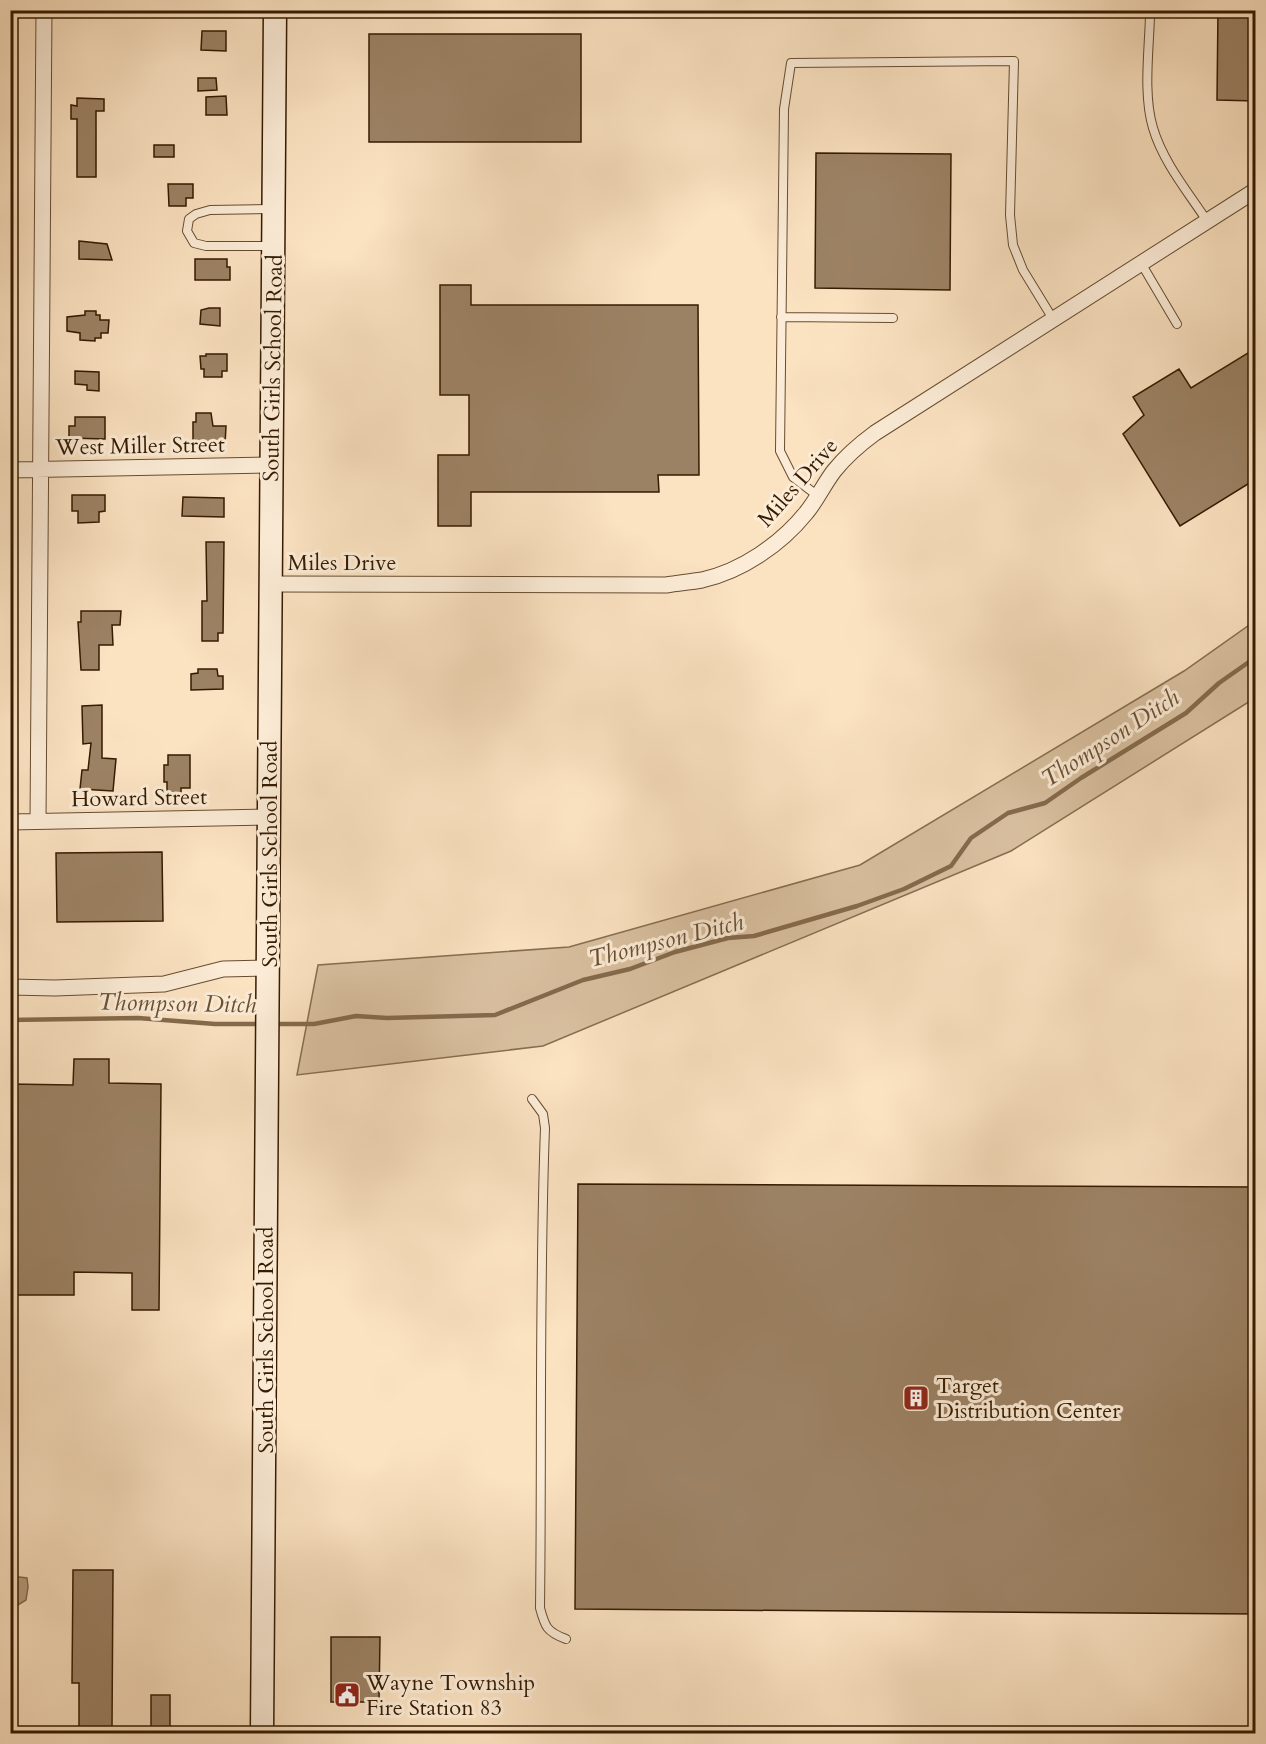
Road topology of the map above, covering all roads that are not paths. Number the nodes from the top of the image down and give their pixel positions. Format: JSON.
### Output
{"nodes":[{"id":1,"x":44,"y":10,"type":"edge"},
{"id":2,"x":275,"y":10,"type":"edge"},
{"id":3,"x":1150,"y":16,"type":"dead end"},
{"id":4,"x":1256,"y":190,"type":"edge"},
{"id":5,"x":274,"y":209,"type":"junction"},
{"id":6,"x":1207,"y":221,"type":"junction"},
{"id":7,"x":274,"y":246,"type":"junction"},
{"id":8,"x":1141,"y":263,"type":"junction"},
{"id":9,"x":782,"y":317,"type":"junction"},
{"id":10,"x":893,"y":318,"type":"dead end"},
{"id":11,"x":1053,"y":319,"type":"junction"},
{"id":12,"x":1178,"y":324,"type":"dead end"},
{"id":13,"x":271,"y":465,"type":"junction"},
{"id":14,"x":10,"y":470,"type":"edge"},
{"id":15,"x":41,"y":470,"type":"junction"},
{"id":16,"x":818,"y":496,"type":"junction"},
{"id":17,"x":270,"y":584,"type":"junction"},
{"id":18,"x":269,"y":817,"type":"junction"},
{"id":19,"x":38,"y":821,"type":"junction"},
{"id":20,"x":10,"y":822,"type":"edge"},
{"id":21,"x":269,"y":968,"type":"junction"},
{"id":22,"x":10,"y":987,"type":"edge"},
{"id":23,"x":532,"y":1099,"type":"dead end"},
{"id":24,"x":566,"y":1639,"type":"dead end"},
{"id":25,"x":262,"y":1734,"type":"edge"}],
"edges":[{"from":1,"to":15,"type":"street"},
{"from":2,"to":5,"type":"main road","name":"South Girls School Road"},
{"from":3,"to":6,"type":"lane"},
{"from":4,"to":6,"type":"street","name":"Miles Drive"},
{"from":5,"to":7,"type":"main road","name":"South Girls School Road"},
{"from":5,"to":7,"type":"lane"},
{"from":6,"to":8,"type":"street","name":"Miles Drive"},
{"from":7,"to":13,"type":"main road","name":"South Girls School Road"},
{"from":8,"to":11,"type":"street","name":"Miles Drive"},
{"from":8,"to":12,"type":"lane"},
{"from":9,"to":10,"type":"lane"},
{"from":9,"to":11,"type":"lane"},
{"from":9,"to":16,"type":"lane"},
{"from":11,"to":16,"type":"street","name":"Miles Drive"},
{"from":13,"to":15,"type":"street","name":"West Miller Street"},
{"from":13,"to":17,"type":"main road","name":"South Girls School Road"},
{"from":14,"to":15,"type":"street","name":"West Miller Street"},
{"from":15,"to":19,"type":"street"},
{"from":16,"to":17,"type":"street","name":"Miles Drive"},
{"from":17,"to":18,"type":"main road","name":"South Girls School Road"},
{"from":18,"to":19,"type":"street","name":"Howard Street"},
{"from":18,"to":21,"type":"main road","name":"South Girls School Road"},
{"from":19,"to":20,"type":"street","name":"Howard Street"},
{"from":21,"to":22,"type":"street"},
{"from":21,"to":25,"type":"main road","name":"South Girls School Road"},
{"from":23,"to":24,"type":"lane"}]}
